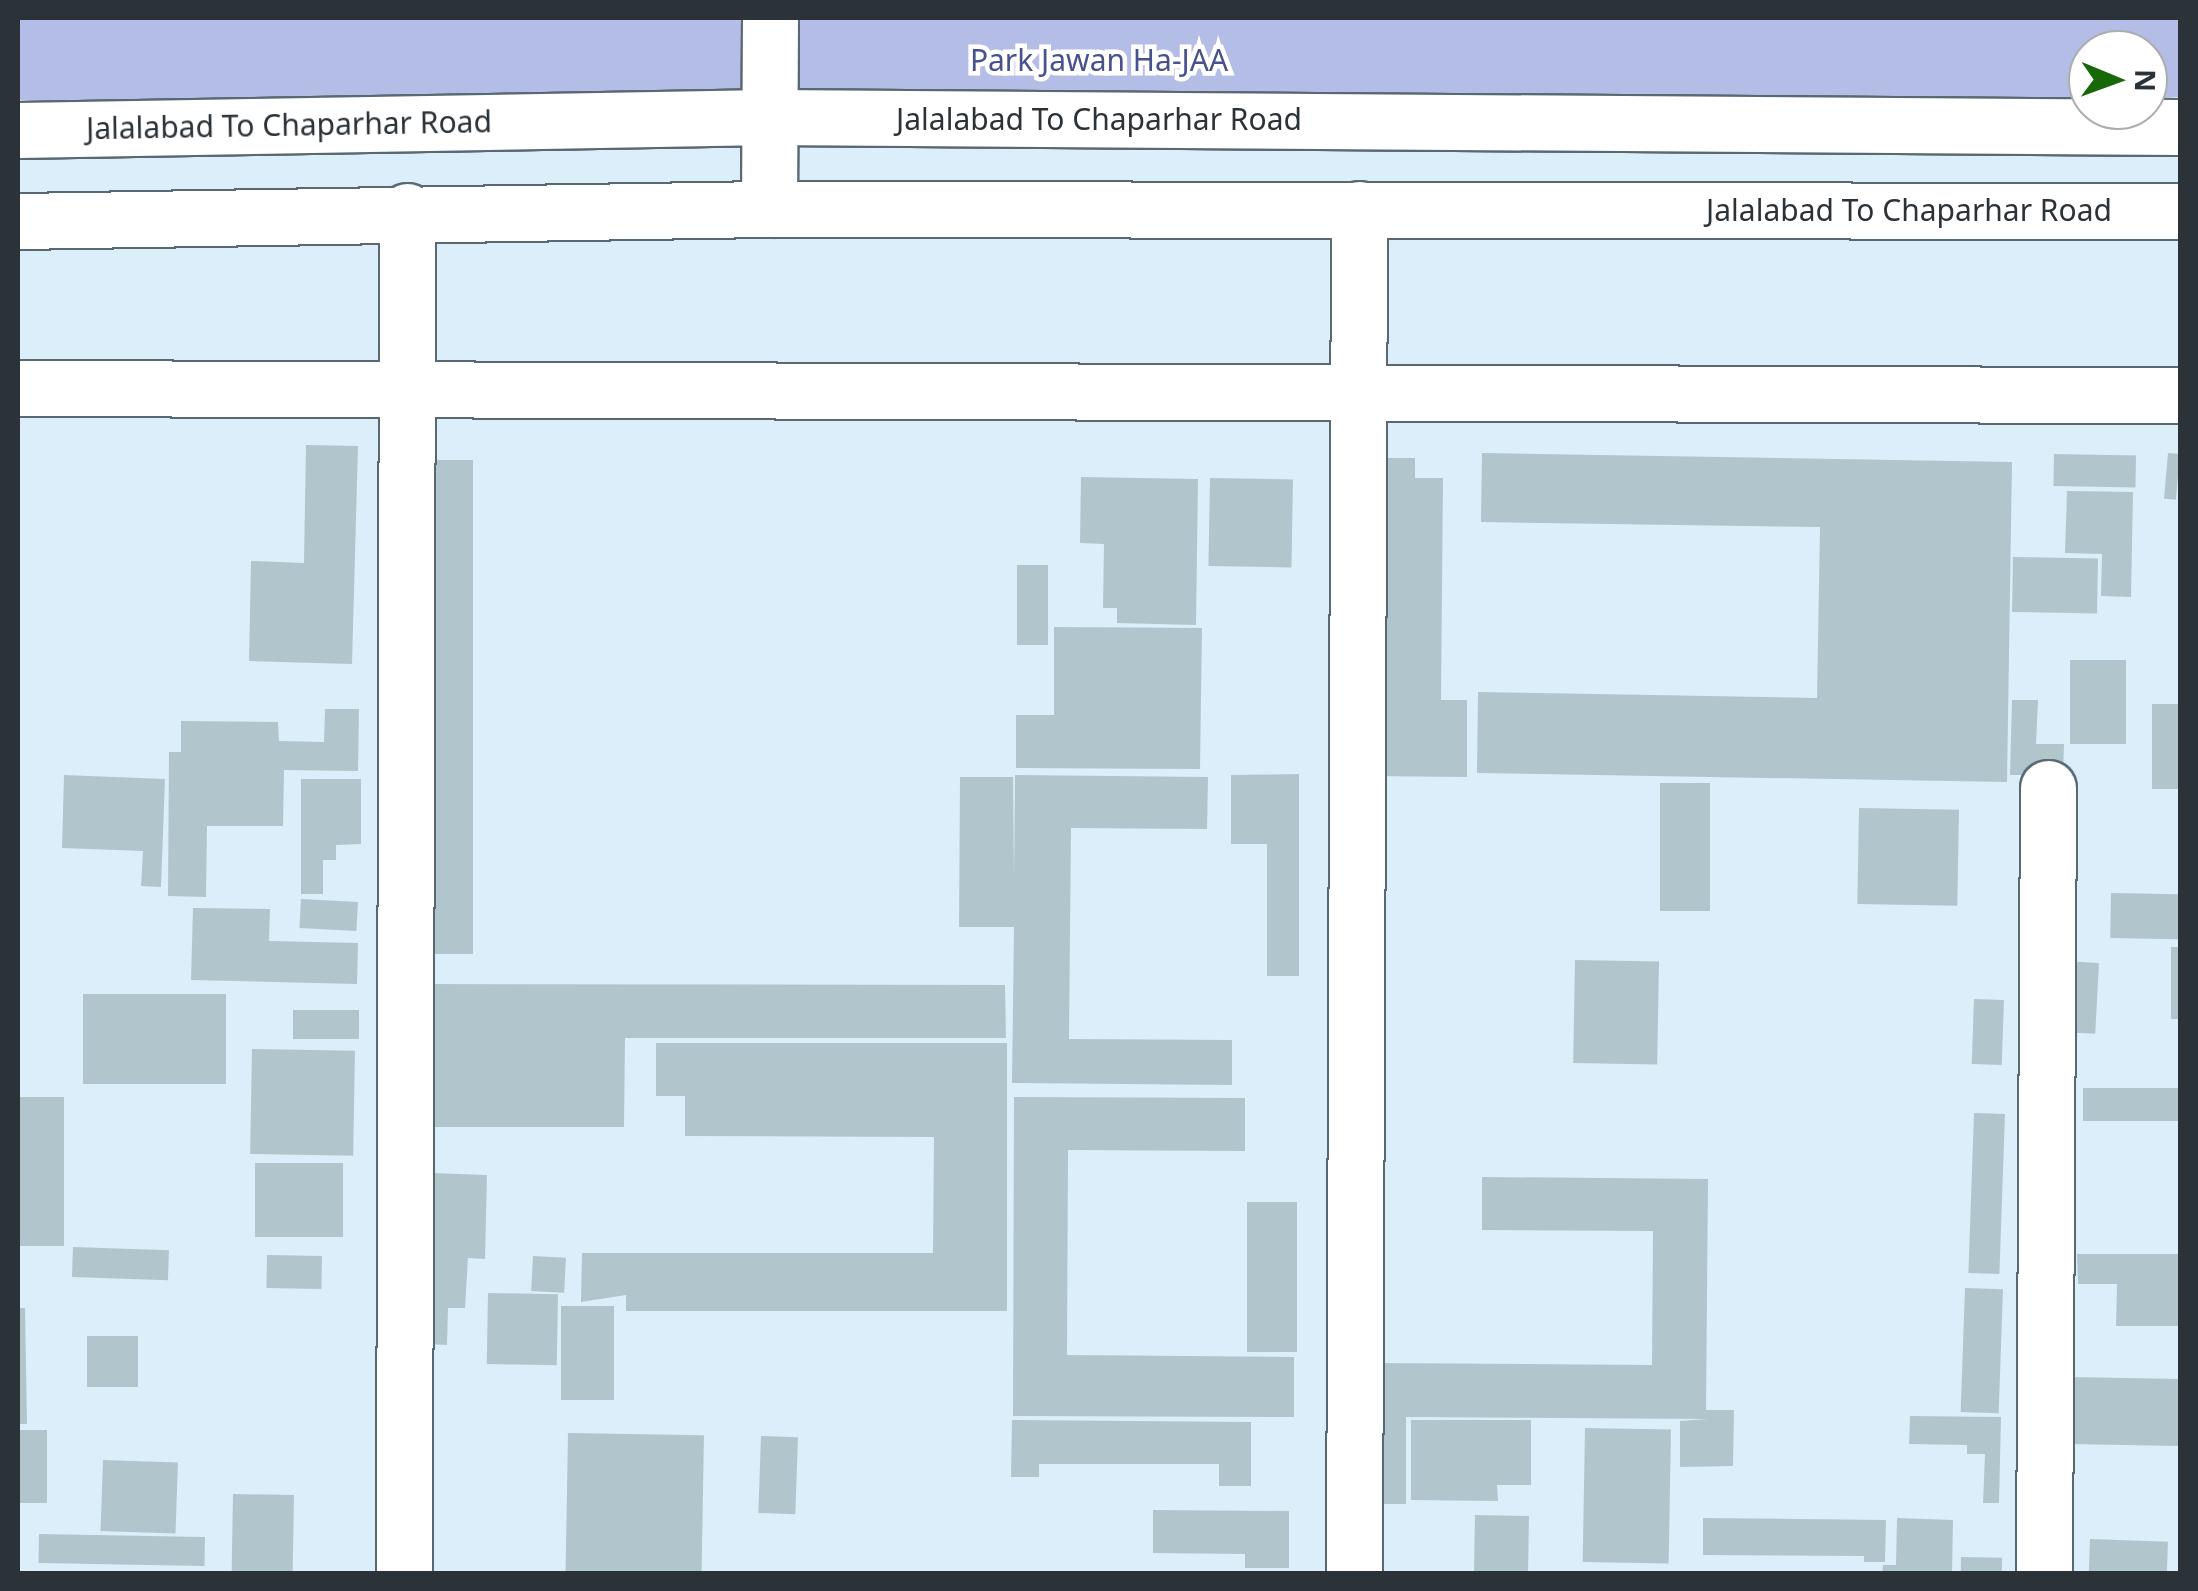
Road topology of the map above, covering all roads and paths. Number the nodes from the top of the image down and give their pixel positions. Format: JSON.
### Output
{"nodes":[{"id":1,"x":770,"y":18,"type":"edge"},
{"id":2,"x":769,"y":116,"type":"junction"},
{"id":3,"x":2180,"y":127,"type":"edge"},
{"id":4,"x":18,"y":130,"type":"edge"},
{"id":5,"x":769,"y":209,"type":"junction"},
{"id":6,"x":1359,"y":209,"type":"junction"},
{"id":7,"x":408,"y":210,"type":"junction"},
{"id":8,"x":2180,"y":211,"type":"edge"},
{"id":9,"x":18,"y":222,"type":"edge"},
{"id":10,"x":18,"y":388,"type":"edge"},
{"id":11,"x":405,"y":389,"type":"junction"},
{"id":12,"x":1360,"y":393,"type":"junction"},
{"id":13,"x":2180,"y":395,"type":"edge"},
{"id":14,"x":2048,"y":788,"type":"dead end"},
{"id":15,"x":404,"y":1574,"type":"edge"},
{"id":16,"x":1354,"y":1574,"type":"edge"},
{"id":17,"x":2044,"y":1574,"type":"edge"}],
"edges":[{"from":1,"to":2,"type":"street"},
{"from":2,"to":3,"type":"street","name":"Jalalabad To Chaparhar Road"},
{"from":2,"to":4,"type":"street","name":"Jalalabad To Chaparhar Road"},
{"from":2,"to":5,"type":"street"},
{"from":5,"to":6,"type":"street","name":"Jalalabad To Chaparhar Road"},
{"from":5,"to":7,"type":"street","name":"Jalalabad To Chaparhar Road"},
{"from":6,"to":8,"type":"street","name":"Jalalabad To Chaparhar Road"},
{"from":6,"to":12,"type":"street"},
{"from":7,"to":9,"type":"street","name":"Jalalabad To Chaparhar Road"},
{"from":7,"to":11,"type":"street"},
{"from":10,"to":11,"type":"street"},
{"from":11,"to":12,"type":"street"},
{"from":11,"to":15,"type":"street"},
{"from":12,"to":13,"type":"street"},
{"from":12,"to":16,"type":"street"},
{"from":14,"to":17,"type":"street"}]}
